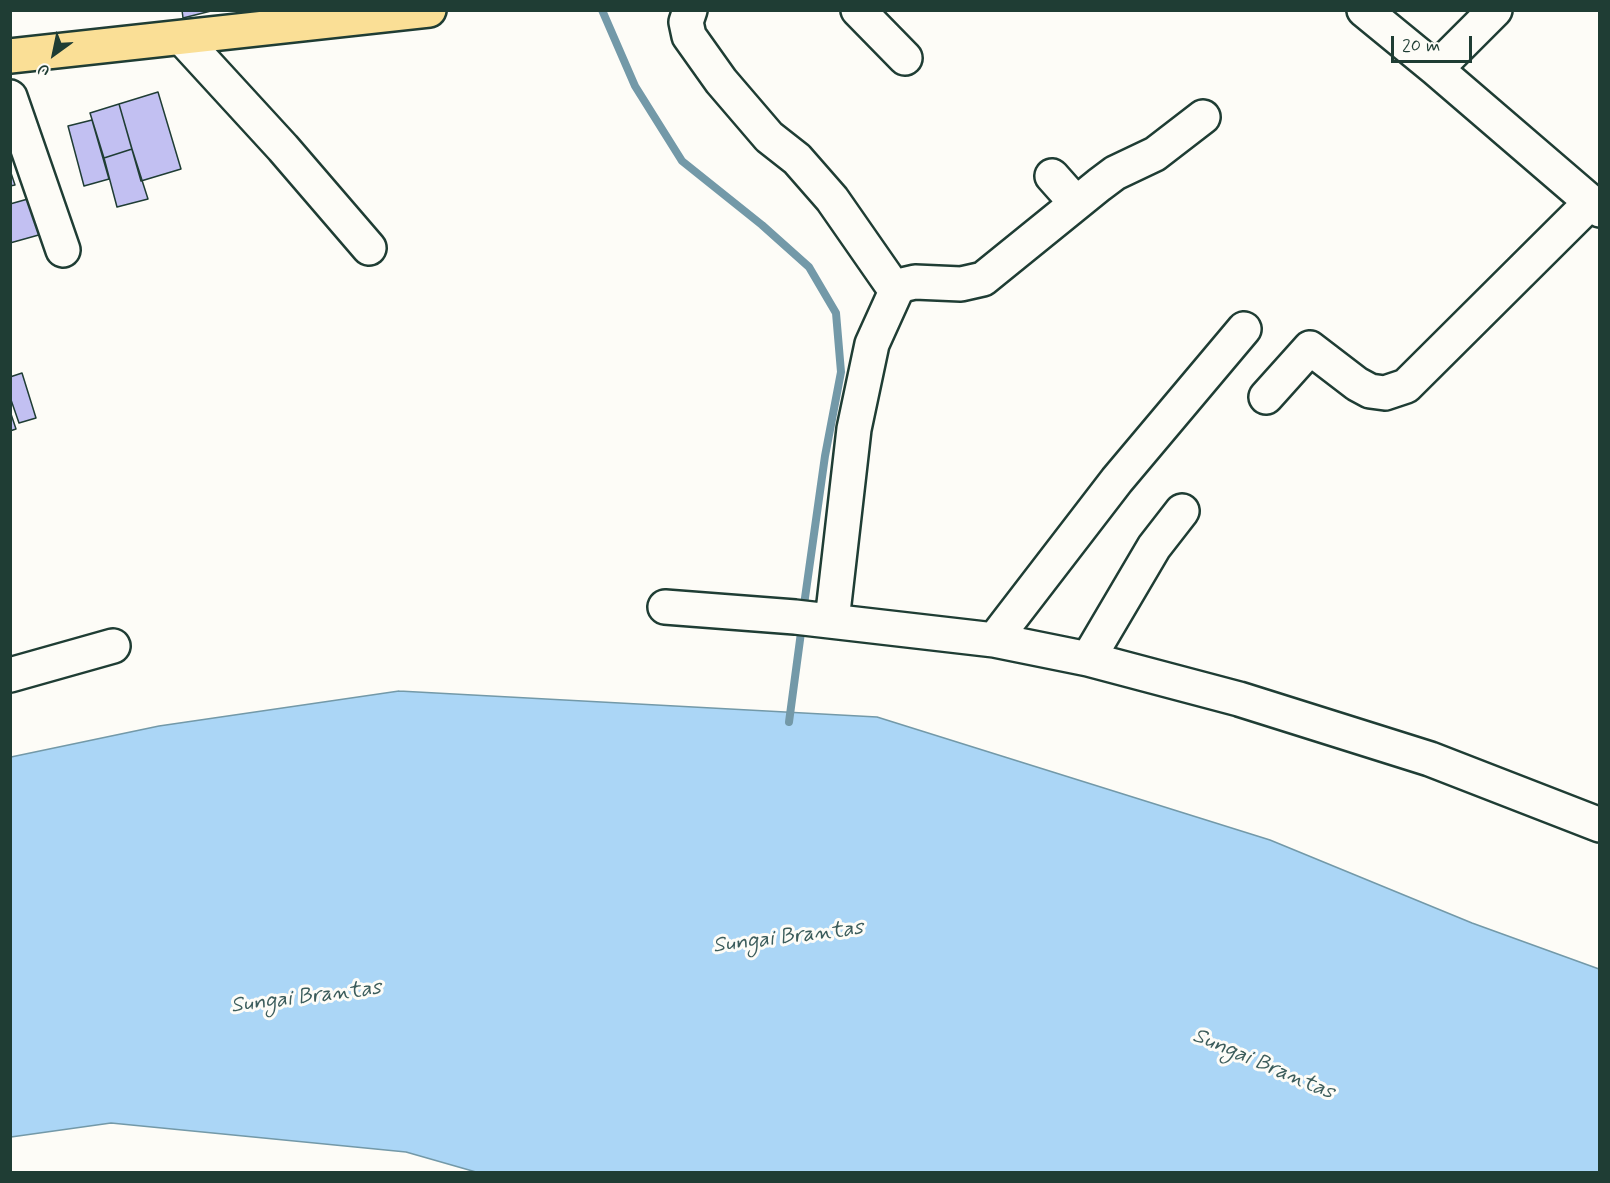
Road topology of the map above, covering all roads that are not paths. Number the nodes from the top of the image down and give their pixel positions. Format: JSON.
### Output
{"nodes":[{"id":1,"x":429,"y":10,"type":"edge"},
{"id":2,"x":690,"y":10,"type":"edge"},
{"id":3,"x":858,"y":10,"type":"edge"},
{"id":4,"x":1364,"y":10,"type":"edge"},
{"id":5,"x":1495,"y":10,"type":"edge"},
{"id":6,"x":321,"y":17,"type":"edge"},
{"id":7,"x":183,"y":39,"type":"junction"},
{"id":8,"x":10,"y":56,"type":"edge"},
{"id":9,"x":906,"y":58,"type":"dead end"},
{"id":10,"x":1436,"y":69,"type":"junction"},
{"id":11,"x":10,"y":97,"type":"edge"},
{"id":12,"x":1203,"y":117,"type":"dead end"},
{"id":13,"x":1052,"y":176,"type":"dead end"},
{"id":14,"x":1076,"y":202,"type":"junction"},
{"id":15,"x":1595,"y":207,"type":"edge"},
{"id":16,"x":369,"y":248,"type":"dead end"},
{"id":17,"x":63,"y":250,"type":"dead end"},
{"id":18,"x":896,"y":291,"type":"junction"},
{"id":19,"x":1244,"y":329,"type":"dead end"},
{"id":20,"x":1266,"y":397,"type":"dead end"},
{"id":21,"x":1182,"y":511,"type":"dead end"},
{"id":22,"x":665,"y":606,"type":"dead end"},
{"id":23,"x":832,"y":621,"type":"junction"},
{"id":24,"x":994,"y":639,"type":"junction"},
{"id":25,"x":113,"y":646,"type":"dead end"},
{"id":26,"x":1088,"y":659,"type":"junction"},
{"id":27,"x":10,"y":675,"type":"edge"},
{"id":28,"x":1599,"y":825,"type":"edge"}],
"edges":[{"from":1,"to":6,"type":"highway"},
{"from":2,"to":18,"type":"street"},
{"from":3,"to":9,"type":"street"},
{"from":4,"to":10,"type":"street"},
{"from":5,"to":10,"type":"street"},
{"from":6,"to":7,"type":"highway"},
{"from":7,"to":8,"type":"highway"},
{"from":7,"to":16,"type":"street"},
{"from":10,"to":15,"type":"street"},
{"from":11,"to":17,"type":"street"},
{"from":12,"to":14,"type":"street"},
{"from":13,"to":14,"type":"street"},
{"from":14,"to":18,"type":"street"},
{"from":15,"to":20,"type":"street"},
{"from":18,"to":23,"type":"street"},
{"from":19,"to":24,"type":"street"},
{"from":21,"to":26,"type":"street"},
{"from":22,"to":23,"type":"street"},
{"from":23,"to":24,"type":"street"},
{"from":24,"to":26,"type":"street"},
{"from":25,"to":27,"type":"street"},
{"from":26,"to":28,"type":"street"}]}
